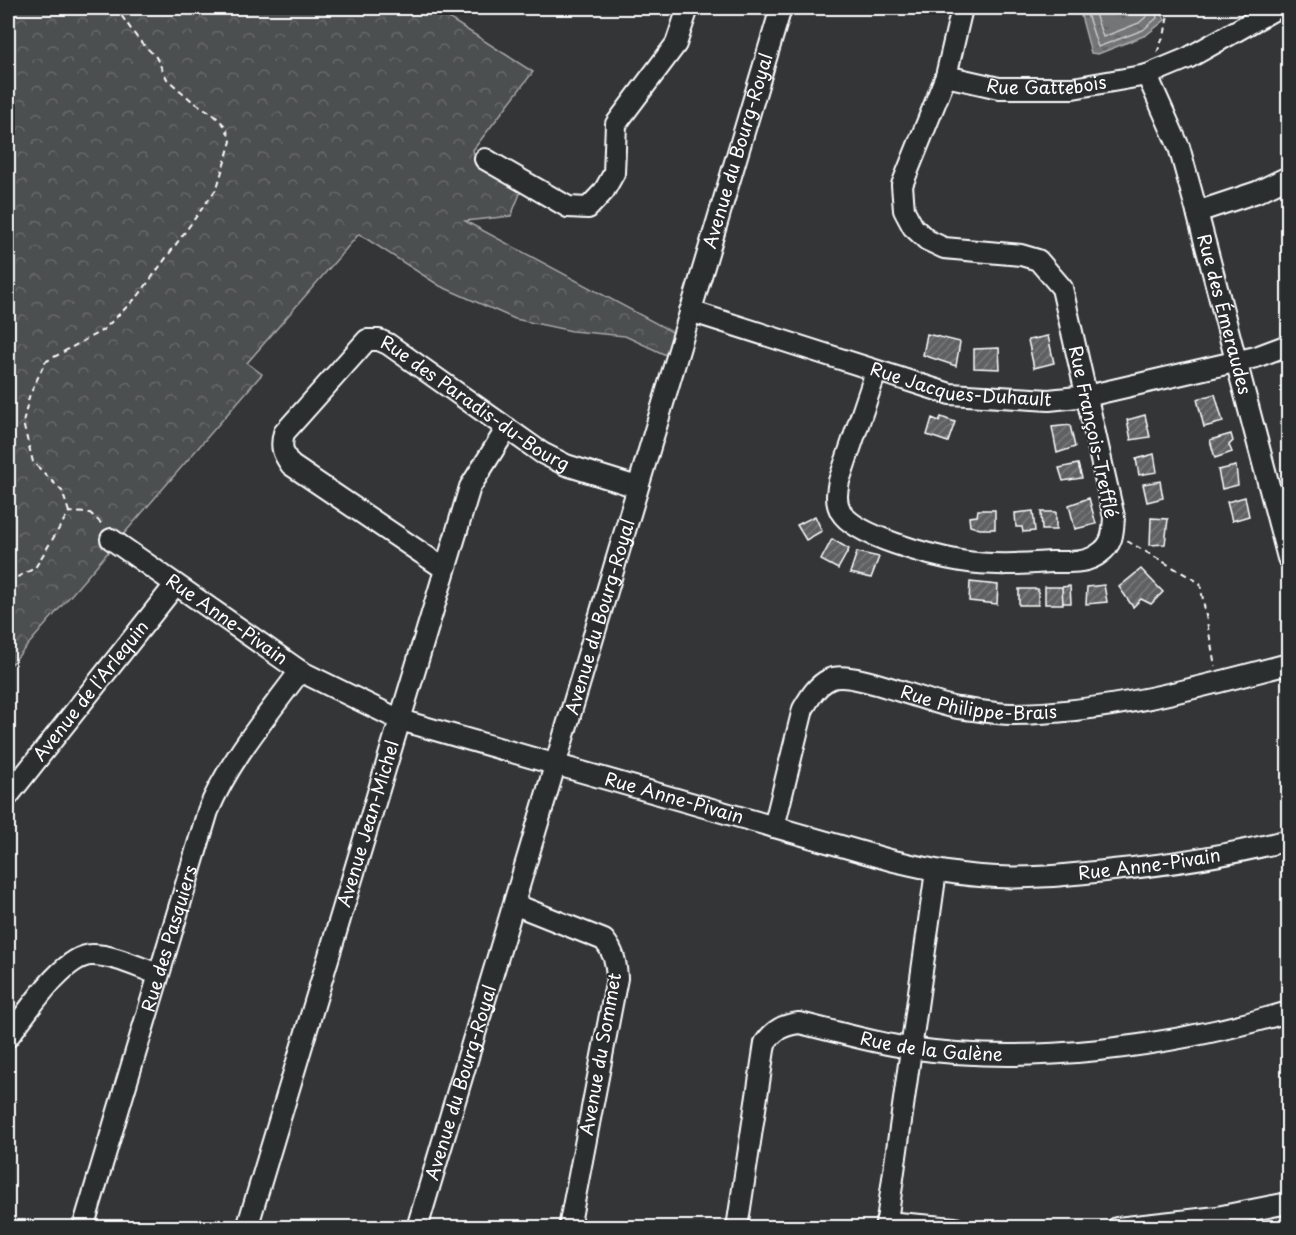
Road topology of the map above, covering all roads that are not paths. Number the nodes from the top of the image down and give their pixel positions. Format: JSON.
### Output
{"nodes":[{"id":1,"x":688,"y":8,"type":"edge"},
{"id":2,"x":781,"y":8,"type":"edge"},
{"id":3,"x":962,"y":8,"type":"edge"},
{"id":4,"x":1277,"y":8,"type":"edge"},
{"id":5,"x":1147,"y":75,"type":"junction"},
{"id":6,"x":946,"y":76,"type":"junction"},
{"id":7,"x":485,"y":159,"type":"dead end"},
{"id":8,"x":1288,"y":177,"type":"edge"},
{"id":9,"x":1197,"y":212,"type":"junction"},
{"id":10,"x":690,"y":311,"type":"junction"},
{"id":11,"x":1288,"y":345,"type":"edge"},
{"id":12,"x":1235,"y":361,"type":"junction"},
{"id":13,"x":876,"y":372,"type":"junction"},
{"id":14,"x":1087,"y":396,"type":"junction"},
{"id":15,"x":507,"y":428,"type":"junction"},
{"id":16,"x":637,"y":487,"type":"junction"},
{"id":17,"x":1283,"y":510,"type":"edge"},
{"id":18,"x":111,"y":539,"type":"road end"},
{"id":19,"x":1288,"y":558,"type":"edge"},
{"id":20,"x":445,"y":569,"type":"junction"},
{"id":21,"x":175,"y":585,"type":"junction"},
{"id":22,"x":1288,"y":664,"type":"edge"},
{"id":23,"x":300,"y":671,"type":"junction"},
{"id":24,"x":400,"y":720,"type":"junction"},
{"id":25,"x":556,"y":765,"type":"junction"},
{"id":26,"x":8,"y":796,"type":"edge"},
{"id":27,"x":774,"y":827,"type":"junction"},
{"id":28,"x":1288,"y":840,"type":"edge"},
{"id":29,"x":936,"y":871,"type":"junction"},
{"id":30,"x":516,"y":905,"type":"junction"},
{"id":31,"x":158,"y":974,"type":"junction"},
{"id":32,"x":1288,"y":1012,"type":"edge"},
{"id":33,"x":8,"y":1037,"type":"edge"},
{"id":34,"x":910,"y":1048,"type":"junction"},
{"id":35,"x":1288,"y":1203,"type":"edge"},
{"id":36,"x":886,"y":1225,"type":"edge"},
{"id":37,"x":83,"y":1227,"type":"edge"},
{"id":38,"x":247,"y":1227,"type":"edge"},
{"id":39,"x":417,"y":1227,"type":"edge"},
{"id":40,"x":569,"y":1227,"type":"edge"},
{"id":41,"x":737,"y":1227,"type":"edge"},
{"id":42,"x":955,"y":1227,"type":"edge"},
{"id":43,"x":1117,"y":1227,"type":"edge"}],
"edges":[{"from":1,"to":7,"type":"street"},
{"from":2,"to":10,"type":"street","name":"Avenue du Bourg-Royal"},
{"from":3,"to":6,"type":"street","name":"Rue François-Trefflé"},
{"from":4,"to":5,"type":"street","name":"Rue Gattebois"},
{"from":5,"to":6,"type":"street","name":"Rue Gattebois"},
{"from":5,"to":9,"type":"street","name":"Rue des Émeraudes"},
{"from":6,"to":14,"type":"street","name":"Rue François-Trefflé"},
{"from":8,"to":9,"type":"street"},
{"from":9,"to":12,"type":"street","name":"Rue des Émeraudes"},
{"from":10,"to":13,"type":"street","name":"Rue Jacques-Duhault"},
{"from":10,"to":16,"type":"street","name":"Avenue du Bourg-Royal"},
{"from":11,"to":12,"type":"street","name":"Rue Jacques-Duhault"},
{"from":12,"to":14,"type":"street","name":"Rue Jacques-Duhault"},
{"from":12,"to":17,"type":"street","name":"Rue des Émeraudes"},
{"from":13,"to":14,"type":"street","name":"Rue Jacques-Duhault"},
{"from":13,"to":14,"type":"street","name":"Rue François-Trefflé"},
{"from":15,"to":16,"type":"street","name":"Rue des Paradis-du-Bourg"},
{"from":15,"to":20,"type":"street","name":"Avenue Jean-Michel"},
{"from":15,"to":20,"type":"street","name":"Rue des Paradis-du-Bourg"},
{"from":16,"to":25,"type":"street","name":"Avenue du Bourg-Royal"},
{"from":17,"to":19,"type":"street","name":"Rue des Émeraudes"},
{"from":18,"to":21,"type":"street","name":"Rue Anne-Pivain"},
{"from":20,"to":24,"type":"street","name":"Avenue Jean-Michel"},
{"from":21,"to":23,"type":"street","name":"Rue Anne-Pivain"},
{"from":21,"to":26,"type":"street","name":"Avenue de l'Arlequin"},
{"from":22,"to":27,"type":"street","name":"Rue Philippe-Brais"},
{"from":23,"to":24,"type":"street","name":"Rue Anne-Pivain"},
{"from":23,"to":31,"type":"street","name":"Rue des Pasquiers"},
{"from":24,"to":25,"type":"street","name":"Rue Anne-Pivain"},
{"from":24,"to":38,"type":"street","name":"Avenue Jean-Michel"},
{"from":25,"to":27,"type":"street","name":"Rue Anne-Pivain"},
{"from":25,"to":30,"type":"street","name":"Avenue du Bourg-Royal"},
{"from":27,"to":29,"type":"street","name":"Rue Anne-Pivain"},
{"from":28,"to":29,"type":"street","name":"Rue Anne-Pivain"},
{"from":29,"to":34,"type":"street"},
{"from":30,"to":39,"type":"street","name":"Avenue du Bourg-Royal"},
{"from":30,"to":40,"type":"street","name":"Avenue du Sommet"},
{"from":31,"to":33,"type":"street"},
{"from":31,"to":37,"type":"street","name":"Rue des Pasquiers"},
{"from":32,"to":34,"type":"street","name":"Rue de la Galène"},
{"from":34,"to":36,"type":"street"},
{"from":34,"to":41,"type":"street","name":"Rue de la Galène"},
{"from":35,"to":43,"type":"street"},
{"from":36,"to":42,"type":"street"}]}
